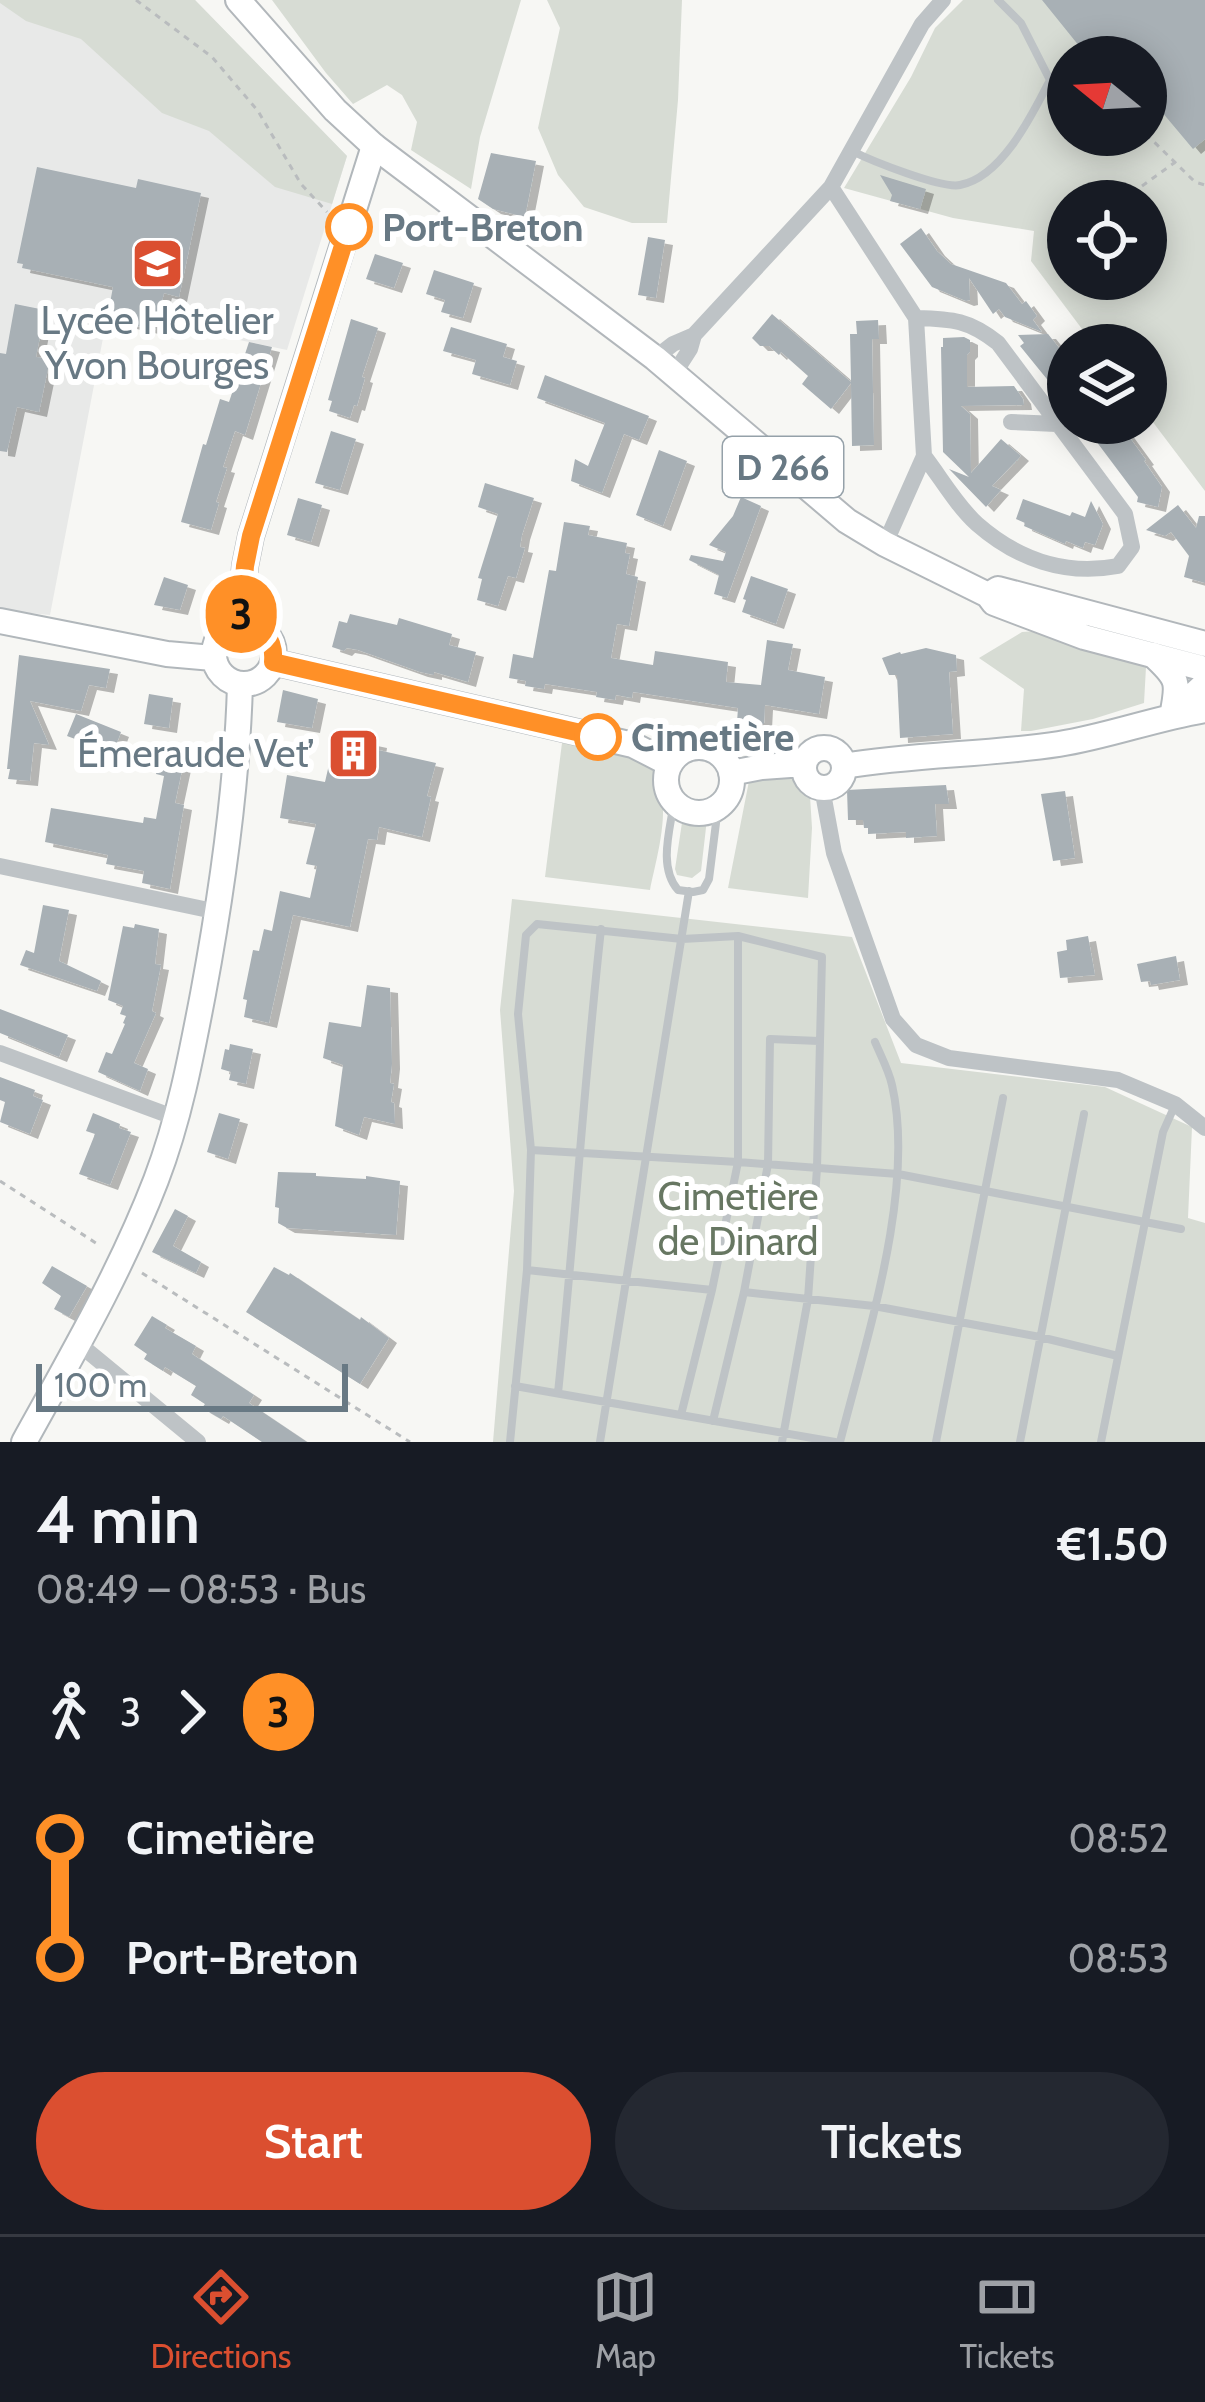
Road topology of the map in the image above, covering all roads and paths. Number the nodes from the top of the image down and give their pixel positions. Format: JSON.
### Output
{"nodes":[{"id":1,"x":136,"y":0,"type":"edge"},
{"id":2,"x":238,"y":0,"type":"edge"},
{"id":3,"x":943,"y":0,"type":"edge"},
{"id":4,"x":998,"y":0,"type":"edge"},
{"id":5,"x":374,"y":146,"type":"junction"},
{"id":6,"x":851,"y":151,"type":"junction"},
{"id":7,"x":1167,"y":154,"type":"edge"},
{"id":8,"x":1175,"y":162,"type":"junction"},
{"id":9,"x":1150,"y":180,"type":"edge"},
{"id":10,"x":1205,"y":185,"type":"edge"},
{"id":11,"x":831,"y":187,"type":"junction"},
{"id":12,"x":350,"y":224,"type":"junction"},
{"id":13,"x":916,"y":318,"type":"junction"},
{"id":14,"x":664,"y":366,"type":"junction"},
{"id":15,"x":1047,"y":410,"type":"edge"},
{"id":16,"x":1011,"y":422,"type":"dead end"},
{"id":17,"x":1047,"y":424,"type":"edge"},
{"id":18,"x":1072,"y":444,"type":"edge"},
{"id":19,"x":924,"y":456,"type":"junction"},
{"id":20,"x":885,"y":544,"type":"junction"},
{"id":21,"x":1132,"y":547,"type":"junction"},
{"id":22,"x":1152,"y":553,"type":"dead end"},
{"id":23,"x":988,"y":595,"type":"junction"},
{"id":24,"x":0,"y":621,"type":"edge"},
{"id":25,"x":240,"y":624,"type":"junction"},
{"id":26,"x":1205,"y":644,"type":"edge"},
{"id":27,"x":1154,"y":655,"type":"junction"},
{"id":28,"x":213,"y":658,"type":"junction"},
{"id":29,"x":273,"y":662,"type":"junction"},
{"id":30,"x":1205,"y":669,"type":"edge"},
{"id":31,"x":1205,"y":684,"type":"edge"},
{"id":32,"x":240,"y":685,"type":"junction"},
{"id":33,"x":1205,"y":710,"type":"edge"},
{"id":34,"x":1172,"y":716,"type":"junction"},
{"id":35,"x":670,"y":764,"type":"junction"},
{"id":36,"x":804,"y":764,"type":"junction"},
{"id":37,"x":844,"y":766,"type":"junction"},
{"id":38,"x":731,"y":773,"type":"junction"},
{"id":39,"x":823,"y":788,"type":"junction"},
{"id":40,"x":674,"y":802,"type":"junction"},
{"id":41,"x":718,"y":807,"type":"junction"},
{"id":42,"x":0,"y":866,"type":"edge"},
{"id":43,"x":689,"y":891,"type":"junction"},
{"id":44,"x":218,"y":912,"type":"junction"},
{"id":45,"x":601,"y":929,"type":"junction"},
{"id":46,"x":738,"y":936,"type":"junction"},
{"id":47,"x":682,"y":939,"type":"junction"},
{"id":48,"x":819,"y":1041,"type":"junction"},
{"id":49,"x":875,"y":1042,"type":"dead end"},
{"id":50,"x":0,"y":1053,"type":"edge"},
{"id":51,"x":1003,"y":1098,"type":"dead end"},
{"id":52,"x":1175,"y":1104,"type":"junction"},
{"id":53,"x":1084,"y":1114,"type":"dead end"},
{"id":54,"x":176,"y":1118,"type":"junction"},
{"id":55,"x":1205,"y":1128,"type":"edge"},
{"id":56,"x":531,"y":1150,"type":"junction"},
{"id":57,"x":580,"y":1152,"type":"junction"},
{"id":58,"x":648,"y":1156,"type":"junction"},
{"id":59,"x":738,"y":1162,"type":"junction"},
{"id":60,"x":768,"y":1164,"type":"junction"},
{"id":61,"x":817,"y":1168,"type":"junction"},
{"id":62,"x":898,"y":1174,"type":"junction"},
{"id":63,"x":0,"y":1181,"type":"edge"},
{"id":64,"x":985,"y":1190,"type":"junction"},
{"id":65,"x":1067,"y":1205,"type":"junction"},
{"id":66,"x":1145,"y":1220,"type":"junction"},
{"id":67,"x":1180,"y":1228,"type":"dead end"},
{"id":68,"x":120,"y":1260,"type":"junction"},
{"id":69,"x":526,"y":1270,"type":"junction"},
{"id":70,"x":571,"y":1275,"type":"junction"},
{"id":71,"x":628,"y":1280,"type":"junction"},
{"id":72,"x":712,"y":1290,"type":"junction"},
{"id":73,"x":744,"y":1292,"type":"junction"},
{"id":74,"x":808,"y":1299,"type":"junction"},
{"id":75,"x":874,"y":1306,"type":"junction"},
{"id":76,"x":960,"y":1324,"type":"junction"},
{"id":77,"x":1040,"y":1337,"type":"junction"},
{"id":78,"x":79,"y":1344,"type":"junction"},
{"id":79,"x":1118,"y":1356,"type":"junction"},
{"id":80,"x":515,"y":1386,"type":"junction"},
{"id":81,"x":558,"y":1394,"type":"junction"},
{"id":82,"x":607,"y":1402,"type":"junction"},
{"id":83,"x":681,"y":1415,"type":"junction"},
{"id":84,"x":712,"y":1421,"type":"junction"},
{"id":85,"x":783,"y":1437,"type":"edge"},
{"id":86,"x":25,"y":1442,"type":"edge"},
{"id":87,"x":198,"y":1442,"type":"edge"},
{"id":88,"x":410,"y":1442,"type":"edge"},
{"id":89,"x":510,"y":1442,"type":"edge"},
{"id":90,"x":600,"y":1442,"type":"edge"},
{"id":91,"x":837,"y":1442,"type":"edge"},
{"id":92,"x":936,"y":1442,"type":"edge"},
{"id":93,"x":1020,"y":1442,"type":"edge"},
{"id":94,"x":1101,"y":1442,"type":"edge"}],
"edges":[{"from":1,"to":12,"type":"path"},
{"from":2,"to":5,"type":"main road","number":"D 266"},
{"from":3,"to":6,"type":"street"},
{"from":4,"to":6,"type":"lane"},
{"from":5,"to":12,"type":"main road"},
{"from":5,"to":14,"type":"main road","number":"D 266"},
{"from":6,"to":11,"type":"street"},
{"from":7,"to":8,"type":"path"},
{"from":8,"to":9,"type":"path"},
{"from":8,"to":10,"type":"path"},
{"from":11,"to":13,"type":"street"},
{"from":11,"to":14,"type":"street"},
{"from":12,"to":25,"type":"main road"},
{"from":13,"to":15,"type":"street"},
{"from":13,"to":19,"type":"street"},
{"from":14,"to":20,"type":"main road","number":"D 266"},
{"from":16,"to":17,"type":"street"},
{"from":18,"to":21,"type":"street"},
{"from":19,"to":20,"type":"street"},
{"from":19,"to":21,"type":"street"},
{"from":20,"to":23,"type":"main road","number":"D 266"},
{"from":21,"to":22,"type":"street"},
{"from":23,"to":26,"type":"main road","number":"D 266"},
{"from":23,"to":27,"type":"main road","number":"D 266"},
{"from":24,"to":28,"type":"main road"},
{"from":25,"to":28,"type":"main road"},
{"from":25,"to":29,"type":"main road"},
{"from":27,"to":30,"type":"main road","number":"D 266"},
{"from":27,"to":34,"type":"main road"},
{"from":28,"to":32,"type":"main road"},
{"from":29,"to":32,"type":"main road"},
{"from":29,"to":35,"type":"main road"},
{"from":31,"to":34,"type":"main road"},
{"from":32,"to":44,"type":"main road"},
{"from":33,"to":34,"type":"main road"},
{"from":34,"to":37,"type":"main road"},
{"from":35,"to":38,"type":"main road"},
{"from":35,"to":40,"type":"main road"},
{"from":36,"to":37,"type":"main road"},
{"from":36,"to":38,"type":"main road"},
{"from":36,"to":39,"type":"main road"},
{"from":37,"to":39,"type":"main road"},
{"from":38,"to":41,"type":"main road"},
{"from":39,"to":52,"type":"street"},
{"from":40,"to":41,"type":"main road"},
{"from":40,"to":43,"type":"lane"},
{"from":41,"to":43,"type":"lane"},
{"from":42,"to":44,"type":"street"},
{"from":43,"to":47,"type":"lane"},
{"from":44,"to":54,"type":"main road"},
{"from":45,"to":47,"type":"lane"},
{"from":45,"to":56,"type":"lane"},
{"from":45,"to":57,"type":"lane"},
{"from":46,"to":47,"type":"lane"},
{"from":46,"to":48,"type":"lane"},
{"from":46,"to":59,"type":"lane"},
{"from":47,"to":58,"type":"lane"},
{"from":48,"to":60,"type":"lane"},
{"from":48,"to":61,"type":"lane"},
{"from":49,"to":62,"type":"lane"},
{"from":50,"to":54,"type":"street"},
{"from":51,"to":64,"type":"lane"},
{"from":52,"to":55,"type":"street"},
{"from":52,"to":66,"type":"lane"},
{"from":53,"to":65,"type":"lane"},
{"from":54,"to":68,"type":"main road"},
{"from":56,"to":57,"type":"lane"},
{"from":56,"to":69,"type":"lane"},
{"from":57,"to":58,"type":"lane"},
{"from":57,"to":70,"type":"lane"},
{"from":58,"to":59,"type":"lane"},
{"from":58,"to":71,"type":"lane"},
{"from":59,"to":60,"type":"lane"},
{"from":59,"to":72,"type":"lane"},
{"from":60,"to":61,"type":"lane"},
{"from":60,"to":73,"type":"lane"},
{"from":61,"to":62,"type":"lane"},
{"from":61,"to":74,"type":"lane"},
{"from":62,"to":64,"type":"lane"},
{"from":62,"to":75,"type":"lane"},
{"from":63,"to":68,"type":"path"},
{"from":64,"to":65,"type":"lane"},
{"from":64,"to":76,"type":"lane"},
{"from":65,"to":66,"type":"lane"},
{"from":65,"to":77,"type":"lane"},
{"from":66,"to":67,"type":"lane"},
{"from":66,"to":79,"type":"lane"},
{"from":68,"to":78,"type":"main road"},
{"from":68,"to":88,"type":"path"},
{"from":69,"to":70,"type":"lane"},
{"from":69,"to":80,"type":"lane"},
{"from":70,"to":71,"type":"lane"},
{"from":70,"to":81,"type":"lane"},
{"from":71,"to":72,"type":"lane"},
{"from":71,"to":82,"type":"lane"},
{"from":72,"to":83,"type":"lane"},
{"from":73,"to":74,"type":"lane"},
{"from":73,"to":84,"type":"lane"},
{"from":74,"to":75,"type":"lane"},
{"from":74,"to":85,"type":"lane"},
{"from":75,"to":76,"type":"lane"},
{"from":75,"to":91,"type":"lane"},
{"from":76,"to":77,"type":"lane"},
{"from":76,"to":92,"type":"lane"},
{"from":77,"to":79,"type":"lane"},
{"from":77,"to":93,"type":"lane"},
{"from":78,"to":86,"type":"main road"},
{"from":78,"to":87,"type":"street"},
{"from":79,"to":94,"type":"lane"},
{"from":80,"to":81,"type":"lane"},
{"from":80,"to":89,"type":"lane"},
{"from":81,"to":82,"type":"lane"},
{"from":82,"to":83,"type":"lane"},
{"from":82,"to":90,"type":"lane"},
{"from":83,"to":84,"type":"lane"},
{"from":84,"to":85,"type":"lane"},
{"from":85,"to":91,"type":"lane"}]}
